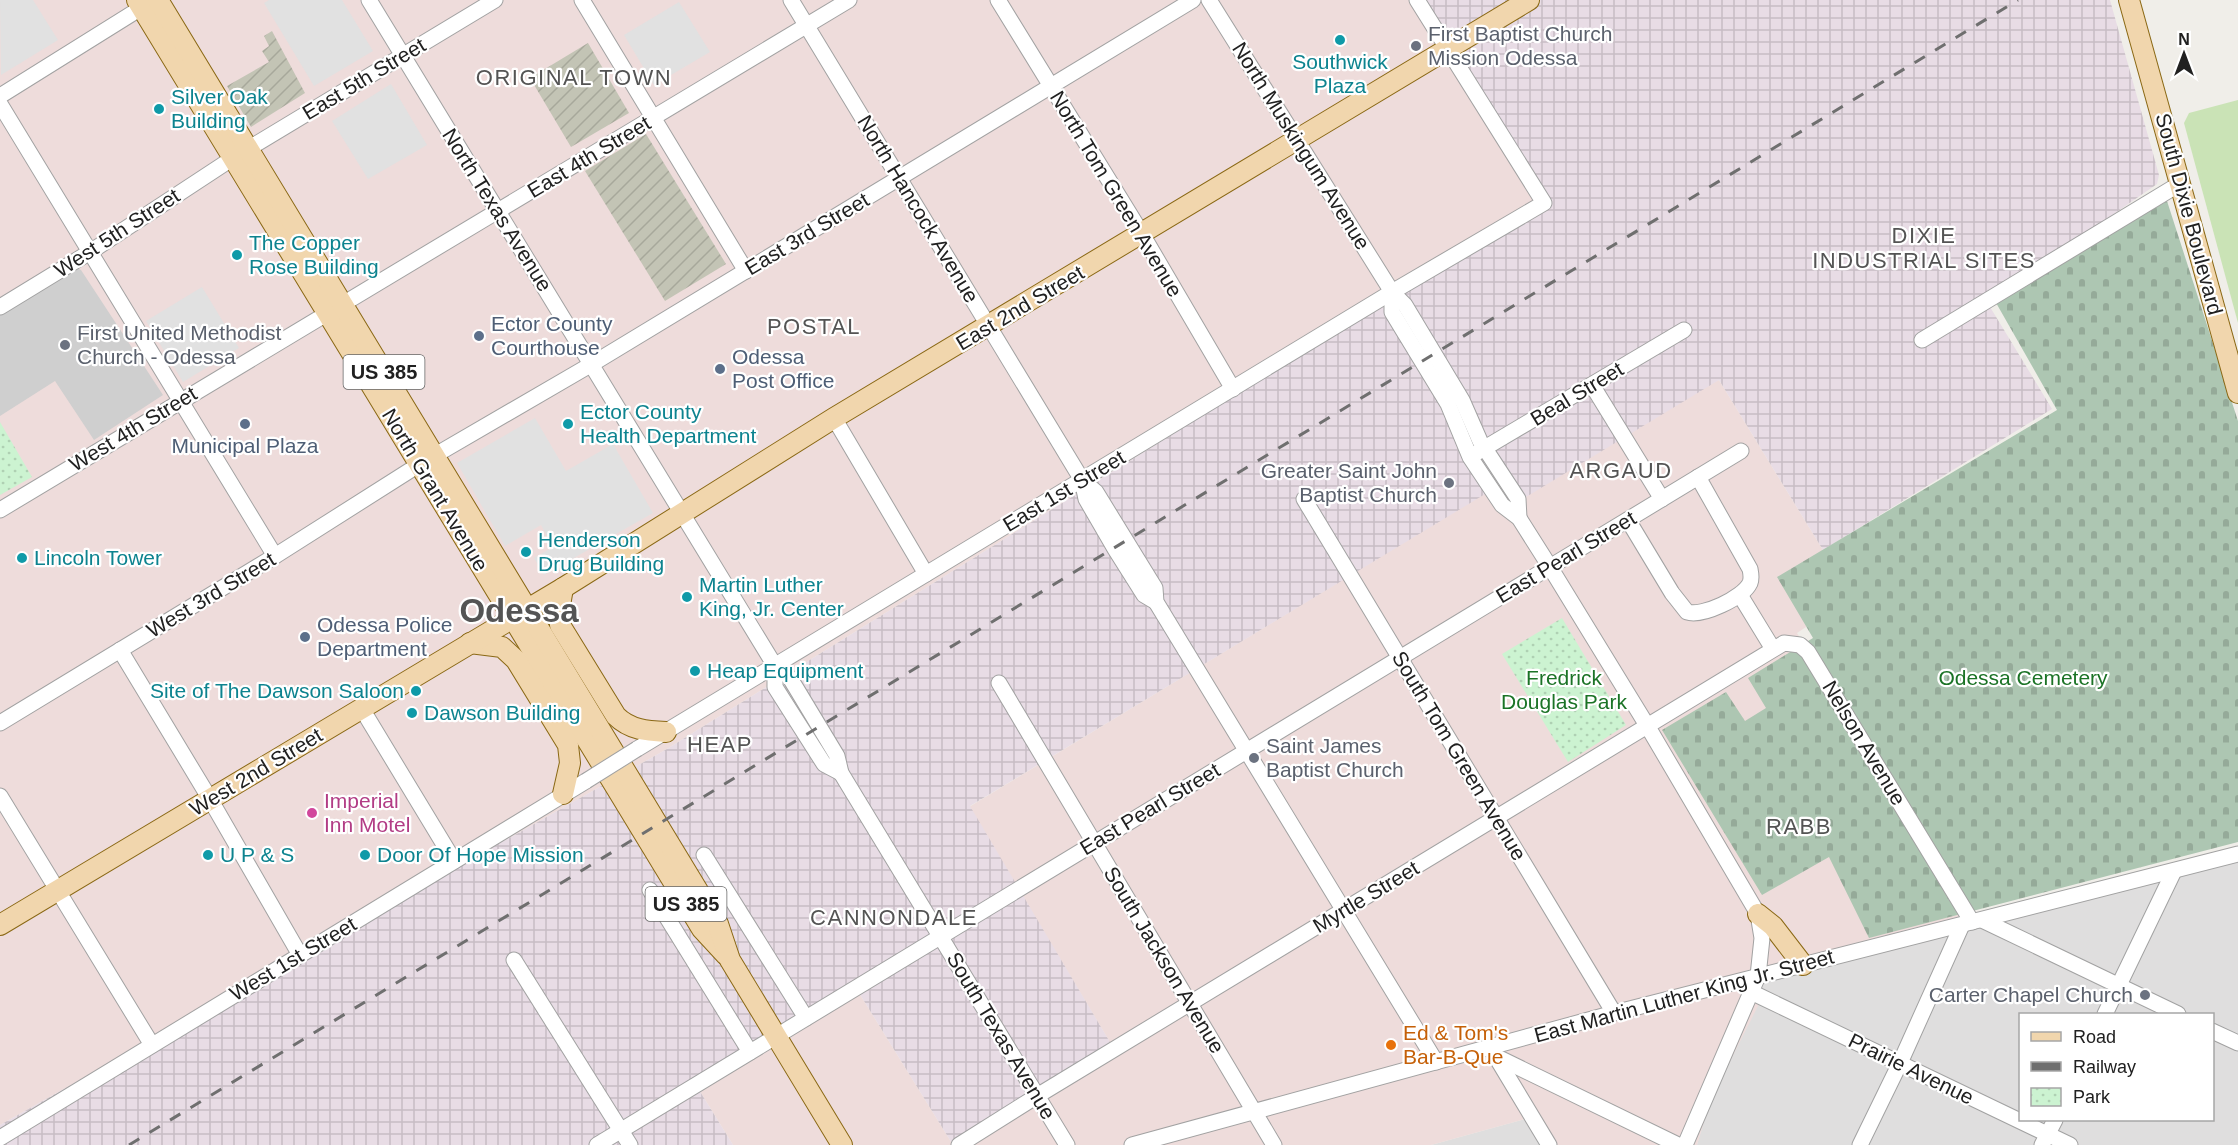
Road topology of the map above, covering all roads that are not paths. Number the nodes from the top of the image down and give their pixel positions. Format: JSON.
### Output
{"nodes":[{"id":1,"x":369,"y":0,"type":"edge"},
{"id":2,"x":495,"y":0,"type":"edge"},
{"id":3,"x":582,"y":0,"type":"edge"},
{"id":4,"x":791,"y":0,"type":"edge"},
{"id":5,"x":849,"y":0,"type":"edge"},
{"id":6,"x":998,"y":0,"type":"edge"},
{"id":7,"x":1192,"y":0,"type":"edge"},
{"id":8,"x":1209,"y":0,"type":"edge"},
{"id":9,"x":1417,"y":0,"type":"edge"},
{"id":10,"x":1529,"y":0,"type":"edge"},
{"id":11,"x":2128,"y":0,"type":"edge"},
{"id":12,"x":148,"y":2,"type":"edge"},
{"id":13,"x":806,"y":26,"type":"junction"},
{"id":14,"x":1446,"y":50,"type":"junction"},
{"id":15,"x":402,"y":56,"type":"junction"},
{"id":16,"x":1050,"y":86,"type":"junction"},
{"id":17,"x":0,"y":96,"type":"edge"},
{"id":18,"x":0,"y":104,"type":"edge"},
{"id":19,"x":653,"y":118,"type":"junction"},
{"id":20,"x":1298,"y":140,"type":"junction"},
{"id":21,"x":241,"y":153,"type":"junction"},
{"id":22,"x":899,"y":178,"type":"junction"},
{"id":23,"x":2181,"y":183,"type":"junction"},
{"id":24,"x":499,"y":211,"type":"junction"},
{"id":25,"x":1142,"y":234,"type":"junction"},
{"id":26,"x":90,"y":252,"type":"junction"},
{"id":27,"x":746,"y":271,"type":"junction"},
{"id":28,"x":1392,"y":292,"type":"junction"},
{"id":29,"x":0,"y":307,"type":"edge"},
{"id":30,"x":335,"y":308,"type":"junction"},
{"id":31,"x":989,"y":326,"type":"junction"},
{"id":32,"x":1684,"y":330,"type":"dead end"},
{"id":33,"x":1922,"y":340,"type":"dead end"},
{"id":34,"x":1428,"y":358,"type":"junction"},
{"id":35,"x":592,"y":364,"type":"junction"},
{"id":36,"x":1592,"y":385,"type":"junction"},
{"id":37,"x":1233,"y":389,"type":"junction"},
{"id":38,"x":2238,"y":393,"type":"edge"},
{"id":39,"x":180,"y":401,"type":"junction"},
{"id":40,"x":834,"y":418,"type":"junction"},
{"id":41,"x":1485,"y":448,"type":"junction"},
{"id":42,"x":1741,"y":451,"type":"dead end"},
{"id":43,"x":1470,"y":457,"type":"junction"},
{"id":44,"x":427,"y":459,"type":"junction"},
{"id":45,"x":1698,"y":477,"type":"junction"},
{"id":46,"x":1082,"y":480,"type":"junction"},
{"id":47,"x":1304,"y":499,"type":"dead end"},
{"id":48,"x":1662,"y":499,"type":"junction"},
{"id":49,"x":0,"y":510,"type":"edge"},
{"id":50,"x":683,"y":513,"type":"junction"},
{"id":51,"x":1519,"y":518,"type":"junction"},
{"id":52,"x":1628,"y":520,"type":"junction"},
{"id":53,"x":274,"y":556,"type":"junction"},
{"id":54,"x":1550,"y":567,"type":"junction"},
{"id":55,"x":926,"y":574,"type":"junction"},
{"id":56,"x":563,"y":588,"type":"junction"},
{"id":57,"x":1740,"y":595,"type":"junction"},
{"id":58,"x":519,"y":613,"type":"junction"},
{"id":59,"x":470,"y":643,"type":"junction"},
{"id":60,"x":1773,"y":649,"type":"junction"},
{"id":61,"x":120,"y":650,"type":"junction"},
{"id":62,"x":1400,"y":658,"type":"junction"},
{"id":63,"x":775,"y":666,"type":"junction"},
{"id":64,"x":999,"y":683,"type":"dead end"},
{"id":65,"x":362,"y":709,"type":"junction"},
{"id":66,"x":0,"y":723,"type":"edge"},
{"id":67,"x":1648,"y":727,"type":"junction"},
{"id":68,"x":666,"y":732,"type":"junction"},
{"id":69,"x":1247,"y":751,"type":"junction"},
{"id":70,"x":586,"y":781,"type":"joint"},
{"id":71,"x":563,"y":794,"type":"junction"},
{"id":72,"x":0,"y":796,"type":"edge"},
{"id":73,"x":210,"y":799,"type":"junction"},
{"id":74,"x":1497,"y":818,"type":"junction"},
{"id":75,"x":1094,"y":843,"type":"junction"},
{"id":76,"x":704,"y":855,"type":"dead end"},
{"id":77,"x":2237,"y":855,"type":"edge"},
{"id":78,"x":454,"y":861,"type":"junction"},
{"id":79,"x":2174,"y":871,"type":"junction"},
{"id":80,"x":57,"y":890,"type":"junction"},
{"id":81,"x":650,"y":891,"type":"dead end"},
{"id":82,"x":1344,"y":910,"type":"junction"},
{"id":83,"x":1758,"y":914,"type":"junction"},
{"id":84,"x":1972,"y":922,"type":"junction"},
{"id":85,"x":0,"y":925,"type":"edge"},
{"id":86,"x":940,"y":937,"type":"junction"},
{"id":87,"x":300,"y":955,"type":"junction"},
{"id":88,"x":514,"y":960,"type":"dead end"},
{"id":89,"x":1803,"y":965,"type":"junction"},
{"id":90,"x":1758,"y":976,"type":"junction"},
{"id":91,"x":2119,"y":986,"type":"junction"},
{"id":92,"x":1751,"y":992,"type":"junction"},
{"id":93,"x":1190,"y":1003,"type":"junction"},
{"id":94,"x":1614,"y":1013,"type":"junction"},
{"id":95,"x":2106,"y":1013,"type":"edge"},
{"id":96,"x":2176,"y":1013,"type":"edge"},
{"id":97,"x":806,"y":1018,"type":"junction"},
{"id":98,"x":2214,"y":1032,"type":"edge"},
{"id":99,"x":776,"y":1036,"type":"junction"},
{"id":100,"x":2238,"y":1043,"type":"edge"},
{"id":101,"x":152,"y":1045,"type":"junction"},
{"id":102,"x":750,"y":1052,"type":"junction"},
{"id":103,"x":1492,"y":1052,"type":"junction"},
{"id":104,"x":1436,"y":1062,"type":"junction"},
{"id":105,"x":1900,"y":1063,"type":"junction"},
{"id":106,"x":1037,"y":1096,"type":"junction"},
{"id":107,"x":1255,"y":1112,"type":"junction"},
{"id":108,"x":2054,"y":1121,"type":"edge"},
{"id":109,"x":621,"y":1130,"type":"junction"},
{"id":110,"x":0,"y":1138,"type":"edge"},
{"id":111,"x":2045,"y":1140,"type":"edge"},
{"id":112,"x":597,"y":1145,"type":"edge"},
{"id":113,"x":630,"y":1145,"type":"edge"},
{"id":114,"x":842,"y":1145,"type":"edge"},
{"id":115,"x":959,"y":1145,"type":"edge"},
{"id":116,"x":1067,"y":1145,"type":"edge"},
{"id":117,"x":1132,"y":1145,"type":"edge"},
{"id":118,"x":1274,"y":1145,"type":"edge"},
{"id":119,"x":1549,"y":1145,"type":"edge"},
{"id":120,"x":1678,"y":1145,"type":"edge"},
{"id":121,"x":1685,"y":1145,"type":"edge"},
{"id":122,"x":1860,"y":1145,"type":"edge"},
{"id":123,"x":2070,"y":1145,"type":"edge"}],
"edges":[{"from":1,"to":15,"type":"street","name":"North Texas Avenue"},
{"from":2,"to":15,"type":"street","name":"East 5th Street"},
{"from":3,"to":19,"type":"street"},
{"from":4,"to":13,"type":"street","name":"North Hancock Avenue"},
{"from":5,"to":13,"type":"street","name":"East 4th Street"},
{"from":6,"to":16,"type":"street","name":"North Tom Green Avenue"},
{"from":7,"to":16,"type":"street","name":"East 3rd Street"},
{"from":8,"to":20,"type":"street","name":"North Muskingum Avenue"},
{"from":9,"to":14,"type":"street"},
{"from":10,"to":14,"type":"main road","name":"East 2nd Street"},
{"from":11,"to":23,"type":"main road","name":"South Dixie Boulevard"},
{"from":12,"to":17,"type":"street"},
{"from":12,"to":21,"type":"main road","name":"North Grant Avenue","number":"US 385"},
{"from":13,"to":19,"type":"street","name":"East 4th Street"},
{"from":13,"to":22,"type":"street","name":"North Hancock Avenue"},
{"from":14,"to":20,"type":"main road","name":"East 2nd Street"},
{"from":14,"to":28,"type":"street","name":"East 1st Street"},
{"from":15,"to":21,"type":"street","name":"East 5th Street"},
{"from":15,"to":24,"type":"street","name":"North Texas Avenue"},
{"from":16,"to":22,"type":"street","name":"East 3rd Street"},
{"from":16,"to":25,"type":"street","name":"North Tom Green Avenue"},
{"from":18,"to":26,"type":"street"},
{"from":19,"to":24,"type":"street","name":"East 4th Street"},
{"from":19,"to":27,"type":"street"},
{"from":20,"to":25,"type":"main road","name":"East 2nd Street"},
{"from":20,"to":28,"type":"street","name":"North Muskingum Avenue"},
{"from":21,"to":26,"type":"street","name":"West 5th Street"},
{"from":21,"to":30,"type":"main road","name":"North Grant Avenue","number":"US 385"},
{"from":22,"to":27,"type":"street","name":"East 3rd Street"},
{"from":22,"to":31,"type":"street","name":"North Hancock Avenue"},
{"from":23,"to":33,"type":"street"},
{"from":23,"to":38,"type":"main road","name":"South Dixie Boulevard"},
{"from":24,"to":30,"type":"street","name":"East 4th Street"},
{"from":24,"to":35,"type":"street","name":"North Texas Avenue"},
{"from":25,"to":31,"type":"main road","name":"East 2nd Street"},
{"from":25,"to":37,"type":"street","name":"North Tom Green Avenue"},
{"from":26,"to":29,"type":"street","name":"West 5th Street"},
{"from":26,"to":39,"type":"street"},
{"from":27,"to":35,"type":"street","name":"East 3rd Street"},
{"from":28,"to":34,"type":"street","name":"North Muskingum Avenue"},
{"from":28,"to":37,"type":"street","name":"East 1st Street"},
{"from":30,"to":39,"type":"street","name":"West 4th Street"},
{"from":30,"to":44,"type":"main road","name":"North Grant Avenue","number":"US 385"},
{"from":31,"to":40,"type":"main road","name":"East 2nd Street"},
{"from":31,"to":46,"type":"street","name":"North Hancock Avenue"},
{"from":32,"to":36,"type":"street","name":"Beal Street"},
{"from":34,"to":41,"type":"street"},
{"from":34,"to":43,"type":"street"},
{"from":35,"to":44,"type":"street","name":"East 3rd Street"},
{"from":35,"to":50,"type":"street","name":"North Texas Avenue"},
{"from":36,"to":41,"type":"street","name":"Beal Street"},
{"from":36,"to":48,"type":"street"},
{"from":37,"to":46,"type":"street","name":"East 1st Street"},
{"from":39,"to":49,"type":"street","name":"West 4th Street"},
{"from":39,"to":53,"type":"street"},
{"from":40,"to":50,"type":"main road","name":"East 2nd Street"},
{"from":40,"to":55,"type":"street"},
{"from":41,"to":43,"type":"street","name":"Beal Street"},
{"from":41,"to":51,"type":"street"},
{"from":42,"to":45,"type":"street","name":"East Pearl Street"},
{"from":43,"to":51,"type":"street"},
{"from":44,"to":53,"type":"street","name":"West 3rd Street"},
{"from":44,"to":58,"type":"main road","name":"North Grant Avenue","number":"US 385"},
{"from":45,"to":48,"type":"street","name":"East Pearl Street"},
{"from":45,"to":57,"type":"street"},
{"from":46,"to":55,"type":"street","name":"East 1st Street"},
{"from":46,"to":69,"type":"street","name":"North Hancock Avenue"},
{"from":47,"to":62,"type":"street","name":"South Tom Green Avenue"},
{"from":48,"to":52,"type":"street","name":"East Pearl Street"},
{"from":50,"to":56,"type":"main road","name":"East 2nd Street"},
{"from":50,"to":63,"type":"street","name":"North Texas Avenue"},
{"from":51,"to":54,"type":"street"},
{"from":52,"to":54,"type":"street","name":"East Pearl Street"},
{"from":52,"to":57,"type":"street"},
{"from":53,"to":61,"type":"street","name":"West 3rd Street"},
{"from":54,"to":62,"type":"street","name":"East Pearl Street"},
{"from":54,"to":67,"type":"street"},
{"from":55,"to":63,"type":"street","name":"East 1st Street"},
{"from":56,"to":58,"type":"main road","name":"East 2nd Street"},
{"from":56,"to":68,"type":"main road"},
{"from":57,"to":60,"type":"street"},
{"from":58,"to":59,"type":"main road","name":"West 2nd Street"},
{"from":58,"to":99,"type":"main road","name":"North Grant Avenue","number":"US 385"},
{"from":59,"to":65,"type":"main road","name":"West 2nd Street"},
{"from":59,"to":71,"type":"main road"},
{"from":60,"to":67,"type":"street","name":"Myrtle Street"},
{"from":60,"to":84,"type":"street","name":"Nelson Avenue"},
{"from":61,"to":66,"type":"street","name":"West 3rd Street"},
{"from":61,"to":73,"type":"street"},
{"from":62,"to":69,"type":"street","name":"East Pearl Street"},
{"from":62,"to":74,"type":"street","name":"South Tom Green Avenue"},
{"from":63,"to":68,"type":"street","name":"East 1st Street"},
{"from":63,"to":86,"type":"street","name":"South Texas Avenue"},
{"from":64,"to":75,"type":"street","name":"South Jackson Avenue"},
{"from":65,"to":73,"type":"main road","name":"West 2nd Street"},
{"from":65,"to":78,"type":"street"},
{"from":67,"to":74,"type":"street","name":"Myrtle Street"},
{"from":67,"to":83,"type":"street"},
{"from":68,"to":70,"type":"street","name":"East 1st Street","bridge":true},
{"from":69,"to":75,"type":"street","name":"East Pearl Street"},
{"from":69,"to":82,"type":"street","name":"North Hancock Avenue"},
{"from":70,"to":71,"type":"street","name":"West 1st Street"},
{"from":71,"to":78,"type":"street","name":"West 1st Street"},
{"from":72,"to":80,"type":"street"},
{"from":73,"to":80,"type":"main road","name":"West 2nd Street"},
{"from":73,"to":87,"type":"street"},
{"from":74,"to":82,"type":"street","name":"Myrtle Street"},
{"from":74,"to":94,"type":"street","name":"South Tom Green Avenue"},
{"from":75,"to":86,"type":"street","name":"East Pearl Street"},
{"from":75,"to":93,"type":"street","name":"South Jackson Avenue"},
{"from":76,"to":97,"type":"street"},
{"from":77,"to":79,"type":"street","name":"East Martin Luther King Jr. Street"},
{"from":78,"to":87,"type":"street","name":"West 1st Street"},
{"from":79,"to":84,"type":"street","name":"East Martin Luther King Jr. Street"},
{"from":79,"to":91,"type":"street"},
{"from":80,"to":85,"type":"main road","name":"West 2nd Street"},
{"from":80,"to":101,"type":"street"},
{"from":81,"to":102,"type":"street"},
{"from":82,"to":93,"type":"street","name":"Myrtle Street"},
{"from":82,"to":104,"type":"street","name":"North Hancock Avenue"},
{"from":83,"to":89,"type":"main road"},
{"from":83,"to":90,"type":"street"},
{"from":84,"to":89,"type":"street","name":"East Martin Luther King Jr. Street"},
{"from":84,"to":91,"type":"street"},
{"from":84,"to":105,"type":"street"},
{"from":86,"to":97,"type":"street","name":"East Pearl Street"},
{"from":86,"to":106,"type":"street","name":"South Texas Avenue"},
{"from":87,"to":101,"type":"street","name":"West 1st Street"},
{"from":88,"to":109,"type":"street"},
{"from":89,"to":90,"type":"street","name":"East Martin Luther King Jr. Street"},
{"from":90,"to":92,"type":"street"},
{"from":90,"to":94,"type":"street","name":"East Martin Luther King Jr. Street"},
{"from":91,"to":95,"type":"street"},
{"from":91,"to":96,"type":"street"},
{"from":92,"to":105,"type":"street","name":"Prairie Avenue"},
{"from":92,"to":121,"type":"street"},
{"from":93,"to":106,"type":"street","name":"Myrtle Street"},
{"from":93,"to":107,"type":"street","name":"South Jackson Avenue"},
{"from":94,"to":103,"type":"street","name":"East Martin Luther King Jr. Street"},
{"from":97,"to":99,"type":"street","name":"East Pearl Street"},
{"from":98,"to":100,"type":"street"},
{"from":99,"to":102,"type":"street","name":"East Pearl Street"},
{"from":99,"to":114,"type":"main road","number":"US 385"},
{"from":101,"to":110,"type":"street","name":"West 1st Street"},
{"from":102,"to":109,"type":"street","name":"East Pearl Street"},
{"from":103,"to":104,"type":"street","name":"East Martin Luther King Jr. Street"},
{"from":103,"to":119,"type":"street"},
{"from":103,"to":120,"type":"street"},
{"from":104,"to":107,"type":"street","name":"East Martin Luther King Jr. Street"},
{"from":105,"to":111,"type":"street","name":"Prairie Avenue"},
{"from":105,"to":122,"type":"street"},
{"from":106,"to":115,"type":"street","name":"Myrtle Street"},
{"from":106,"to":116,"type":"street","name":"South Texas Avenue"},
{"from":107,"to":117,"type":"street","name":"East Martin Luther King Jr. Street"},
{"from":107,"to":118,"type":"street","name":"South Jackson Avenue"},
{"from":108,"to":111,"type":"street"},
{"from":109,"to":112,"type":"street","name":"East Pearl Street"},
{"from":109,"to":113,"type":"street"},
{"from":111,"to":123,"type":"street","name":"Prairie Avenue"}]}
